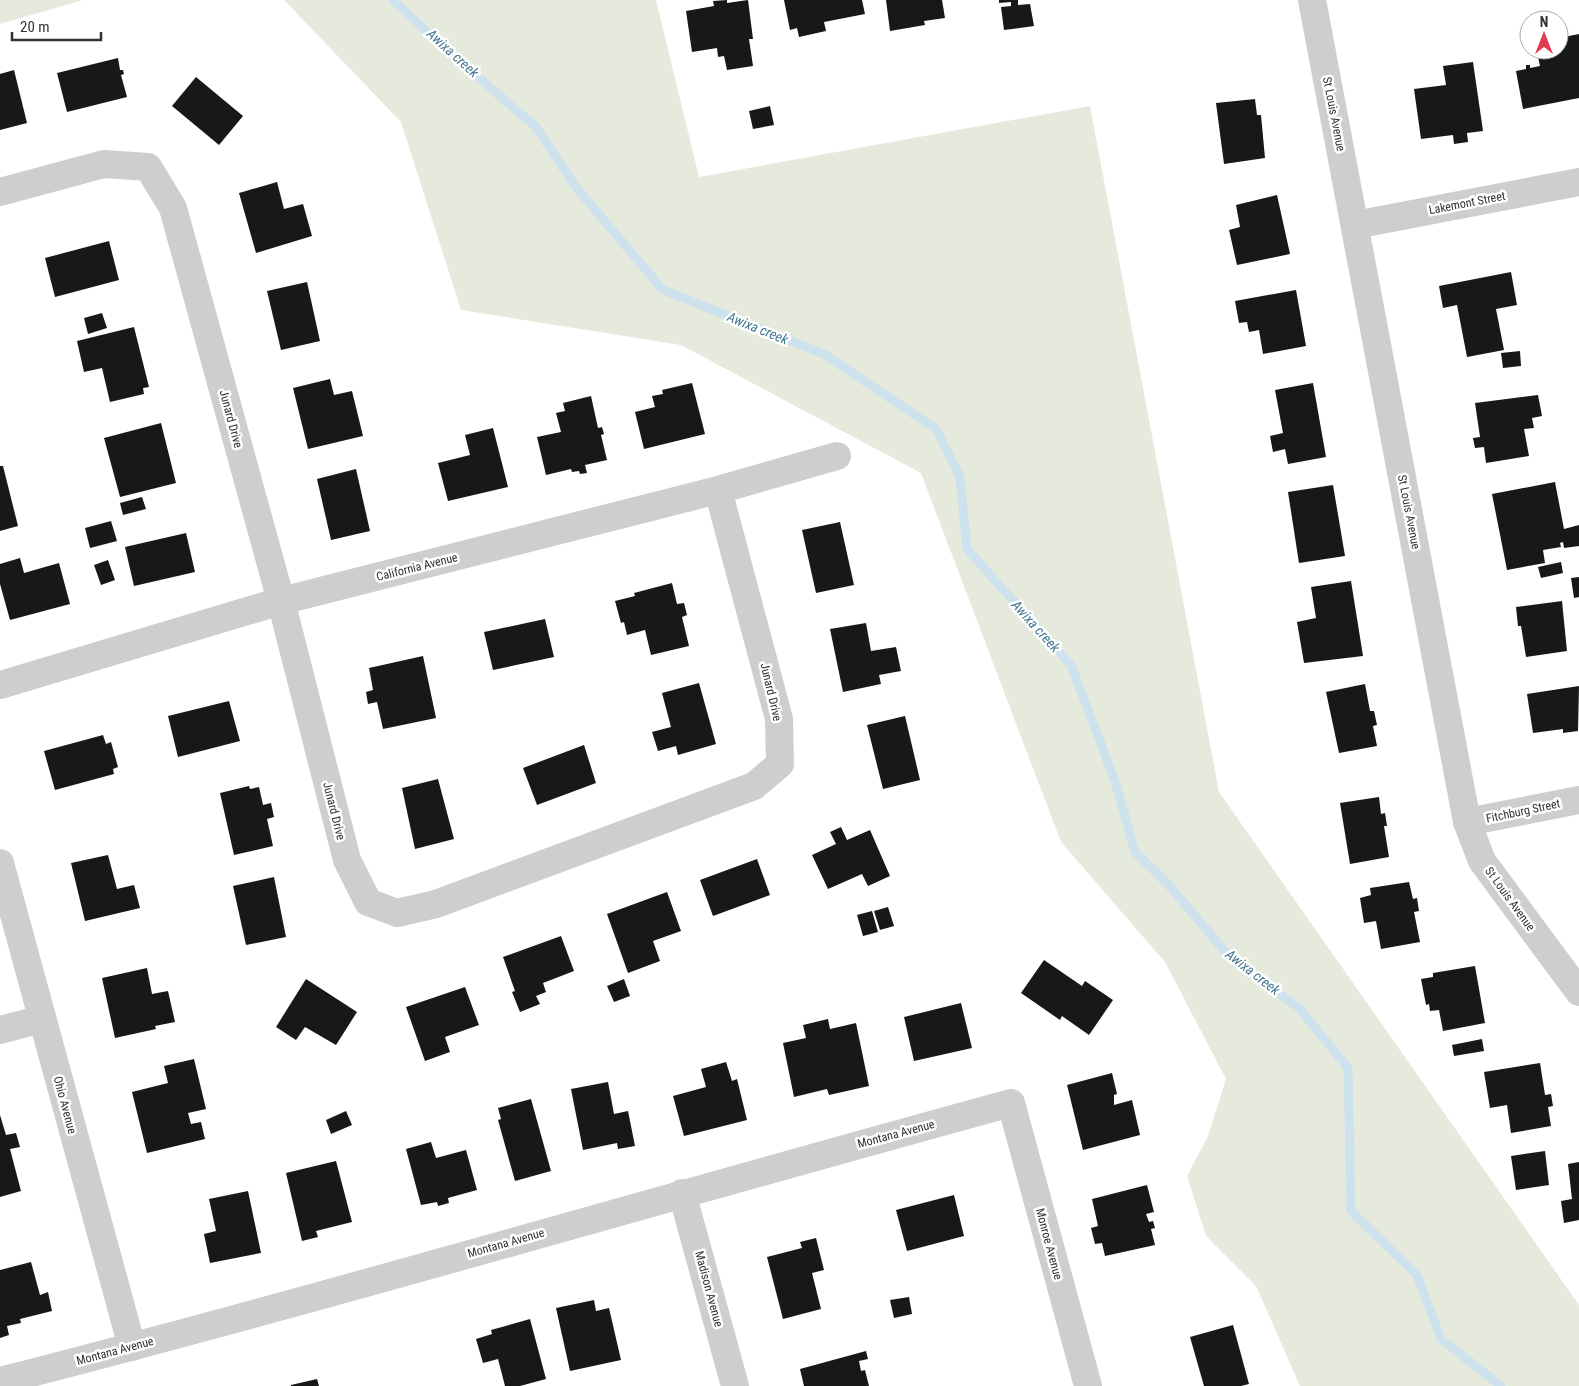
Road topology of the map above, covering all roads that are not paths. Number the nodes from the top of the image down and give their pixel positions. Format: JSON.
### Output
{"nodes":[{"id":1,"x":1312,"y":0,"type":"edge"},
{"id":2,"x":1579,"y":182,"type":"edge"},
{"id":3,"x":0,"y":192,"type":"edge"},
{"id":4,"x":1355,"y":225,"type":"junction"},
{"id":5,"x":837,"y":456,"type":"dead end"},
{"id":6,"x":718,"y":490,"type":"junction"},
{"id":7,"x":281,"y":602,"type":"junction"},
{"id":8,"x":0,"y":686,"type":"edge"},
{"id":9,"x":1579,"y":800,"type":"edge"},
{"id":10,"x":1467,"y":822,"type":"junction"},
{"id":11,"x":0,"y":863,"type":"edge"},
{"id":12,"x":1579,"y":992,"type":"edge"},
{"id":13,"x":42,"y":1019,"type":"junction"},
{"id":14,"x":0,"y":1030,"type":"edge"},
{"id":15,"x":1011,"y":1103,"type":"joint"},
{"id":16,"x":682,"y":1193,"type":"junction"},
{"id":17,"x":132,"y":1347,"type":"junction"},
{"id":18,"x":0,"y":1381,"type":"edge"},
{"id":19,"x":735,"y":1386,"type":"edge"},
{"id":20,"x":1088,"y":1386,"type":"edge"}],
"edges":[{"from":1,"to":4,"type":"street","name":"St Louis Avenue"},
{"from":2,"to":4,"type":"street","name":"Lakemont Street"},
{"from":3,"to":7,"type":"street","name":"Junard Drive"},
{"from":4,"to":10,"type":"street","name":"St Louis Avenue"},
{"from":5,"to":6,"type":"street","name":"California Avenue"},
{"from":6,"to":7,"type":"street","name":"California Avenue"},
{"from":6,"to":7,"type":"street","name":"Junard Drive"},
{"from":7,"to":8,"type":"street","name":"California Avenue"},
{"from":9,"to":10,"type":"street","name":"Fitchburg Street"},
{"from":10,"to":12,"type":"street","name":"St Louis Avenue"},
{"from":11,"to":13,"type":"street","name":"Ohio Avenue"},
{"from":13,"to":14,"type":"street"},
{"from":13,"to":17,"type":"street","name":"Ohio Avenue"},
{"from":15,"to":16,"type":"street","name":"Montana Avenue"},
{"from":15,"to":20,"type":"street","name":"Monroe Avenue"},
{"from":16,"to":17,"type":"street","name":"Montana Avenue"},
{"from":16,"to":19,"type":"street","name":"Madison Avenue"},
{"from":17,"to":18,"type":"street","name":"Montana Avenue"}]}
